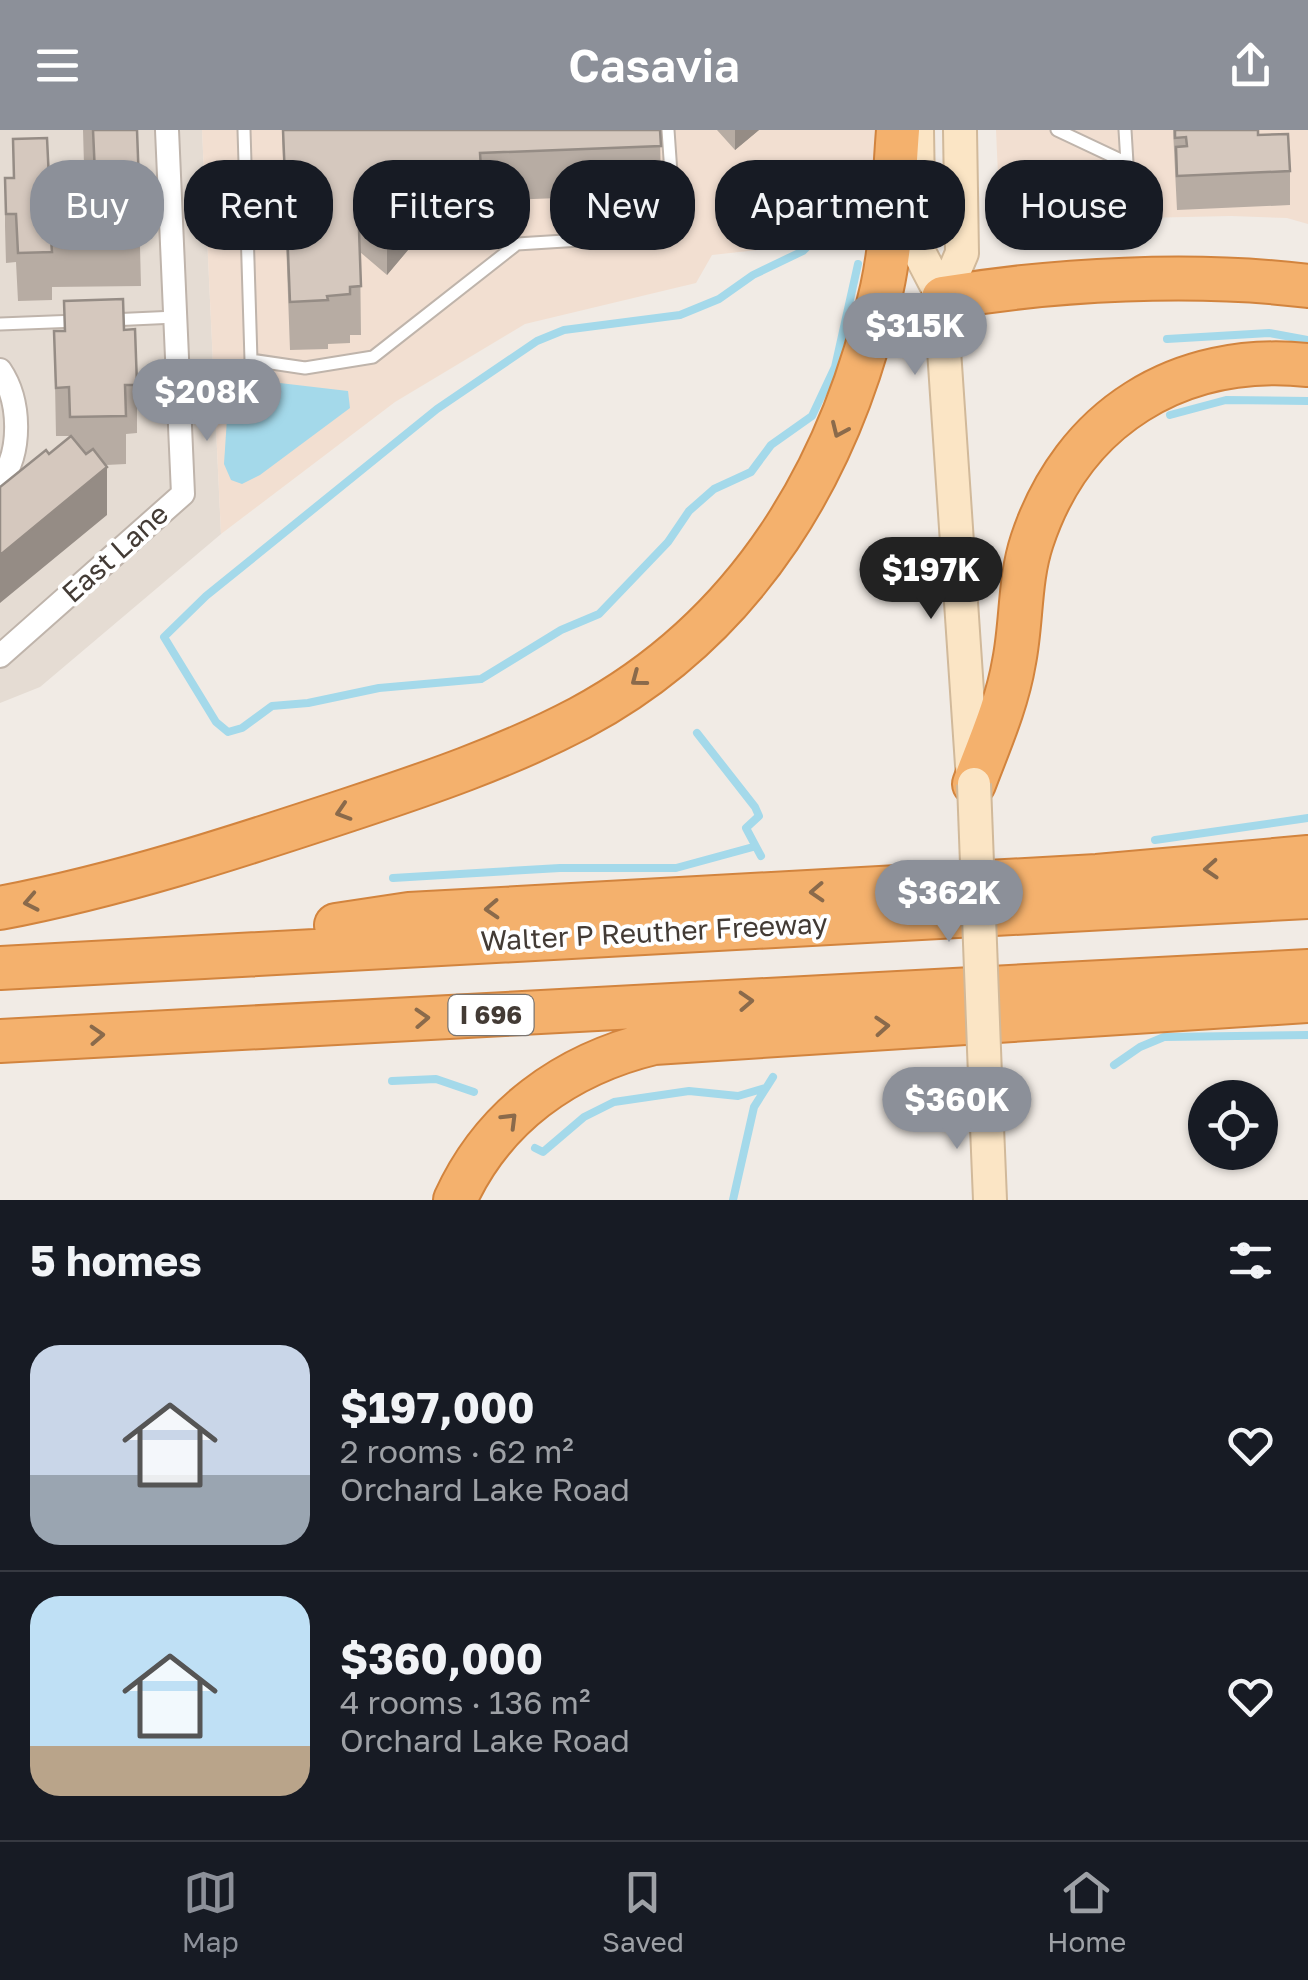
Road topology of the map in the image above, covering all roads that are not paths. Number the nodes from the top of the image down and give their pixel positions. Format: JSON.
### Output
{"nodes":[{"id":1,"x":167,"y":130,"type":"edge"},
{"id":2,"x":244,"y":130,"type":"edge"},
{"id":3,"x":668,"y":130,"type":"edge"},
{"id":4,"x":898,"y":130,"type":"edge"},
{"id":5,"x":917,"y":130,"type":"edge"},
{"id":6,"x":960,"y":130,"type":"edge"},
{"id":7,"x":1056,"y":130,"type":"edge"},
{"id":8,"x":1125,"y":130,"type":"edge"},
{"id":9,"x":1308,"y":286,"type":"edge"},
{"id":10,"x":944,"y":298,"type":"junction"},
{"id":11,"x":176,"y":318,"type":"junction"},
{"id":12,"x":0,"y":324,"type":"edge"},
{"id":13,"x":1308,"y":366,"type":"edge"},
{"id":14,"x":0,"y":370,"type":"edge"},
{"id":15,"x":0,"y":482,"type":"edge"},
{"id":16,"x":0,"y":656,"type":"edge"},
{"id":17,"x":974,"y":784,"type":"junction"},
{"id":18,"x":1308,"y":857,"type":"edge"},
{"id":19,"x":1308,"y":897,"type":"edge"},
{"id":20,"x":0,"y":908,"type":"edge"},
{"id":21,"x":66,"y":964,"type":"junction"},
{"id":22,"x":0,"y":968,"type":"edge"},
{"id":23,"x":1308,"y":971,"type":"edge"},
{"id":24,"x":1308,"y":1002,"type":"edge"},
{"id":25,"x":0,"y":1041,"type":"edge"},
{"id":26,"x":455,"y":1200,"type":"edge"},
{"id":27,"x":990,"y":1200,"type":"edge"}],
"edges":[{"from":1,"to":11,"type":"street","name":"East Lane"},
{"from":2,"to":3,"type":"lane"},
{"from":4,"to":20,"type":"highway","one_way":true},
{"from":5,"to":10,"type":"main road"},
{"from":6,"to":10,"type":"main road"},
{"from":7,"to":8,"type":"lane"},
{"from":9,"to":10,"type":"highway"},
{"from":10,"to":17,"type":"main road"},
{"from":11,"to":12,"type":"lane"},
{"from":11,"to":16,"type":"street","name":"East Lane"},
{"from":13,"to":17,"type":"highway"},
{"from":14,"to":15,"type":"street"},
{"from":17,"to":27,"type":"main road","bridge":true},
{"from":18,"to":21,"type":"highway","one_way":true},
{"from":19,"to":21,"type":"highway","name":"Walter P Reuther Freeway"},
{"from":21,"to":22,"type":"highway","name":"Walter P Reuther Freeway"},
{"from":25,"to":23,"type":"highway","number":"I 696","one_way":true},
{"from":26,"to":24,"type":"highway","one_way":true}]}
